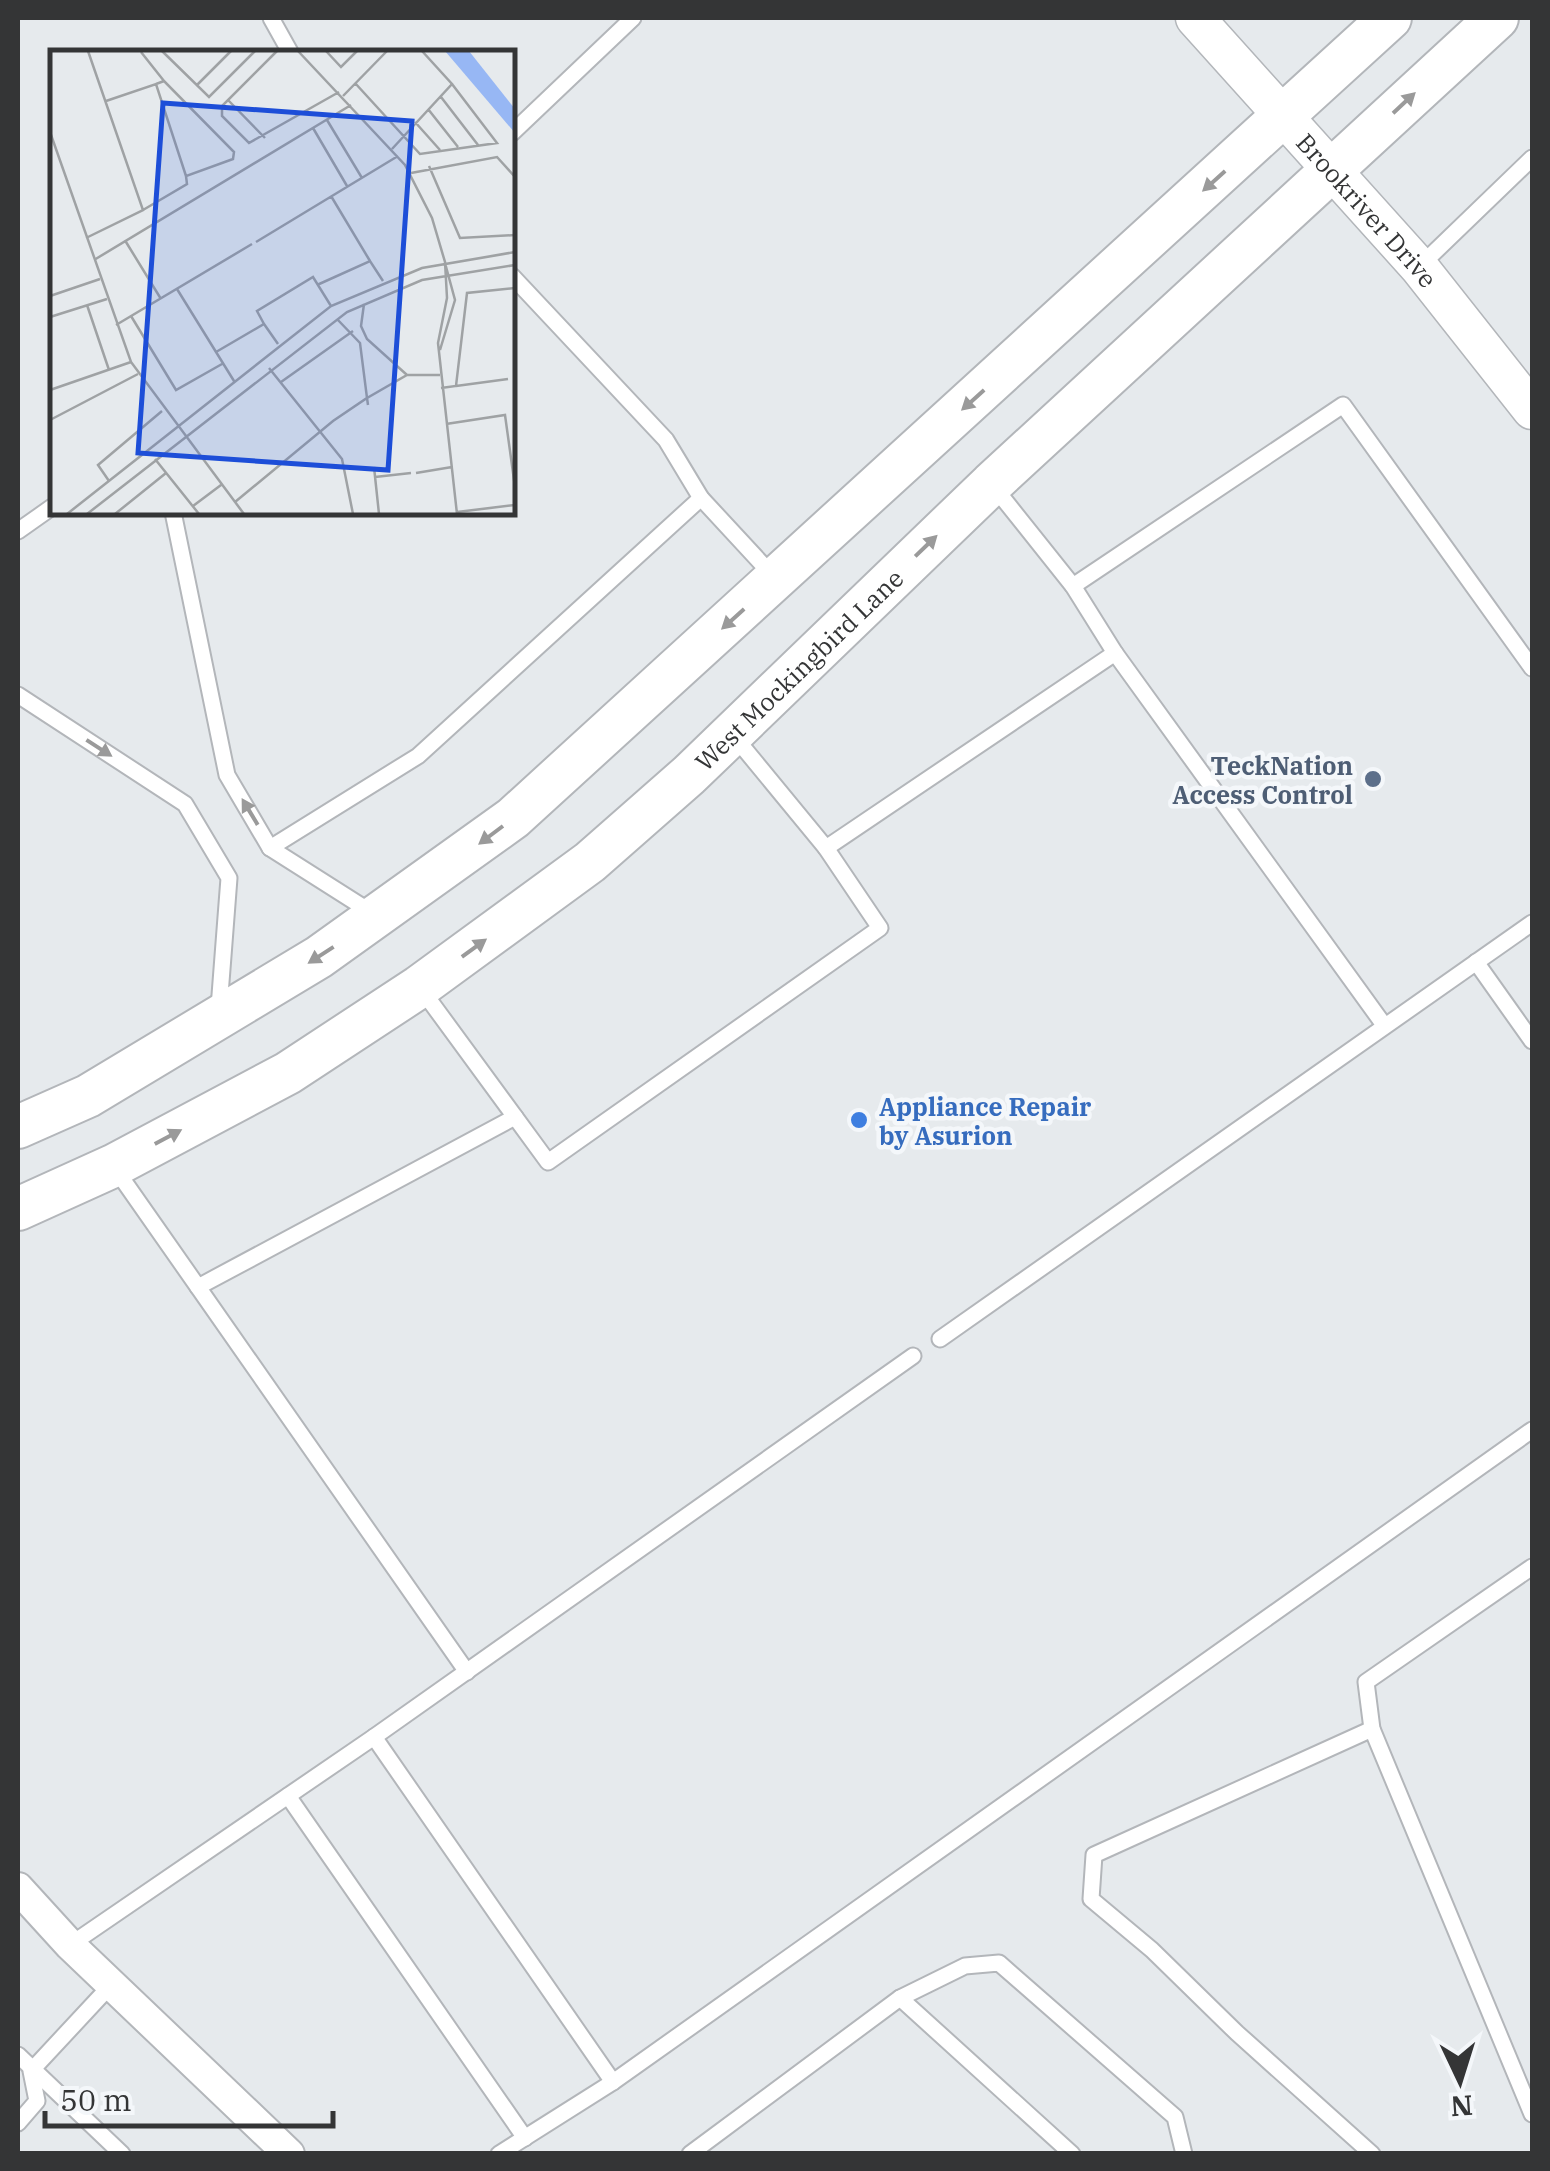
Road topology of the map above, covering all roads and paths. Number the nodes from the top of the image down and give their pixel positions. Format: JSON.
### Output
{"nodes":[{"id":1,"x":271,"y":18,"type":"edge"},
{"id":2,"x":634,"y":18,"type":"edge"},
{"id":3,"x":1195,"y":18,"type":"edge"},
{"id":4,"x":1390,"y":18,"type":"edge"},
{"id":5,"x":1497,"y":18,"type":"edge"},
{"id":6,"x":289,"y":50,"type":"edge"},
{"id":7,"x":1286,"y":115,"type":"junction"},
{"id":8,"x":515,"y":129,"type":"edge"},
{"id":9,"x":1532,"y":158,"type":"edge"},
{"id":10,"x":1332,"y":169,"type":"junction"},
{"id":11,"x":1419,"y":267,"type":"junction"},
{"id":12,"x":515,"y":279,"type":"edge"},
{"id":13,"x":1532,"y":410,"type":"edge"},
{"id":14,"x":992,"y":484,"type":"junction"},
{"id":15,"x":701,"y":498,"type":"junction"},
{"id":16,"x":50,"y":508,"type":"edge"},
{"id":17,"x":175,"y":515,"type":"edge"},
{"id":18,"x":18,"y":531,"type":"edge"},
{"id":19,"x":776,"y":580,"type":"junction"},
{"id":20,"x":1073,"y":586,"type":"junction"},
{"id":21,"x":1115,"y":653,"type":"junction"},
{"id":22,"x":1532,"y":668,"type":"edge"},
{"id":23,"x":18,"y":695,"type":"edge"},
{"id":24,"x":730,"y":732,"type":"junction"},
{"id":25,"x":270,"y":848,"type":"junction"},
{"id":26,"x":826,"y":848,"type":"junction"},
{"id":27,"x":377,"y":916,"type":"junction"},
{"id":28,"x":1532,"y":923,"type":"edge"},
{"id":29,"x":1476,"y":962,"type":"junction"},
{"id":30,"x":419,"y":987,"type":"junction"},
{"id":31,"x":218,"y":1016,"type":"junction"},
{"id":32,"x":1384,"y":1026,"type":"junction"},
{"id":33,"x":1532,"y":1042,"type":"edge"},
{"id":34,"x":515,"y":1117,"type":"junction"},
{"id":35,"x":18,"y":1127,"type":"edge"},
{"id":36,"x":113,"y":1166,"type":"junction"},
{"id":37,"x":18,"y":1209,"type":"edge"},
{"id":38,"x":198,"y":1287,"type":"junction"},
{"id":39,"x":940,"y":1338,"type":"dead end"},
{"id":40,"x":913,"y":1356,"type":"dead end"},
{"id":41,"x":1532,"y":1430,"type":"edge"},
{"id":42,"x":1532,"y":1567,"type":"edge"},
{"id":43,"x":467,"y":1672,"type":"junction"},
{"id":44,"x":1372,"y":1730,"type":"junction"},
{"id":45,"x":374,"y":1737,"type":"junction"},
{"id":46,"x":288,"y":1796,"type":"junction"},
{"id":47,"x":18,"y":1888,"type":"edge"},
{"id":48,"x":70,"y":1945,"type":"junction"},
{"id":49,"x":111,"y":1985,"type":"junction"},
{"id":50,"x":900,"y":1998,"type":"junction"},
{"id":51,"x":18,"y":2055,"type":"edge"},
{"id":52,"x":31,"y":2071,"type":"junction"},
{"id":53,"x":613,"y":2082,"type":"junction"},
{"id":54,"x":1532,"y":2114,"type":"edge"},
{"id":55,"x":18,"y":2123,"type":"edge"},
{"id":56,"x":525,"y":2138,"type":"junction"},
{"id":57,"x":122,"y":2154,"type":"edge"},
{"id":58,"x":290,"y":2154,"type":"edge"},
{"id":59,"x":499,"y":2154,"type":"edge"},
{"id":60,"x":690,"y":2154,"type":"edge"},
{"id":61,"x":1072,"y":2154,"type":"edge"},
{"id":62,"x":1184,"y":2154,"type":"edge"},
{"id":63,"x":1372,"y":2154,"type":"edge"}],
"edges":[{"from":1,"to":6,"type":"lane"},
{"from":2,"to":8,"type":"lane"},
{"from":3,"to":7,"type":"street","name":"Brookriver Drive"},
{"from":4,"to":7,"type":"main road"},
{"from":10,"to":5,"type":"main road","name":"West Mockingbird Lane","one_way":true},
{"from":7,"to":10,"type":"street","name":"Brookriver Drive"},
{"from":7,"to":19,"type":"main road","one_way":true},
{"from":9,"to":11,"type":"lane"},
{"from":10,"to":11,"type":"street","name":"Brookriver Drive"},
{"from":10,"to":14,"type":"main road","name":"West Mockingbird Lane"},
{"from":11,"to":13,"type":"street","name":"Brookriver Drive"},
{"from":12,"to":15,"type":"lane"},
{"from":14,"to":20,"type":"lane"},
{"from":24,"to":14,"type":"main road","name":"West Mockingbird Lane","one_way":true},
{"from":15,"to":19,"type":"lane"},
{"from":15,"to":25,"type":"lane"},
{"from":16,"to":18,"type":"lane"},
{"from":25,"to":17,"type":"lane","one_way":true},
{"from":19,"to":27,"type":"main road","one_way":true},
{"from":20,"to":21,"type":"lane"},
{"from":20,"to":22,"type":"lane"},
{"from":21,"to":26,"type":"lane"},
{"from":21,"to":32,"type":"lane"},
{"from":23,"to":31,"type":"lane","one_way":true},
{"from":24,"to":26,"type":"lane"},
{"from":30,"to":24,"type":"main road","name":"West Mockingbird Lane","one_way":true},
{"from":25,"to":27,"type":"lane"},
{"from":26,"to":34,"type":"lane"},
{"from":27,"to":31,"type":"main road","one_way":true},
{"from":28,"to":29,"type":"lane"},
{"from":29,"to":32,"type":"lane"},
{"from":29,"to":33,"type":"lane"},
{"from":30,"to":34,"type":"lane"},
{"from":36,"to":30,"type":"main road","name":"West Mockingbird Lane","one_way":true},
{"from":31,"to":35,"type":"main road"},
{"from":32,"to":39,"type":"lane"},
{"from":34,"to":38,"type":"lane"},
{"from":36,"to":37,"type":"main road","name":"West Mockingbird Lane"},
{"from":36,"to":38,"type":"lane"},
{"from":38,"to":43,"type":"lane"},
{"from":40,"to":43,"type":"lane"},
{"from":41,"to":53,"type":"lane"},
{"from":42,"to":44,"type":"lane"},
{"from":43,"to":45,"type":"lane"},
{"from":44,"to":54,"type":"lane"},
{"from":44,"to":63,"type":"lane"},
{"from":45,"to":46,"type":"lane"},
{"from":45,"to":53,"type":"lane"},
{"from":46,"to":48,"type":"lane"},
{"from":46,"to":56,"type":"lane"},
{"from":47,"to":48,"type":"street"},
{"from":48,"to":49,"type":"street"},
{"from":49,"to":52,"type":"lane"},
{"from":49,"to":58,"type":"street"},
{"from":50,"to":60,"type":"lane"},
{"from":50,"to":61,"type":"lane"},
{"from":50,"to":62,"type":"lane"},
{"from":51,"to":52,"type":"lane"},
{"from":52,"to":55,"type":"lane"},
{"from":52,"to":57,"type":"lane"},
{"from":53,"to":56,"type":"lane"},
{"from":56,"to":59,"type":"lane"}]}
